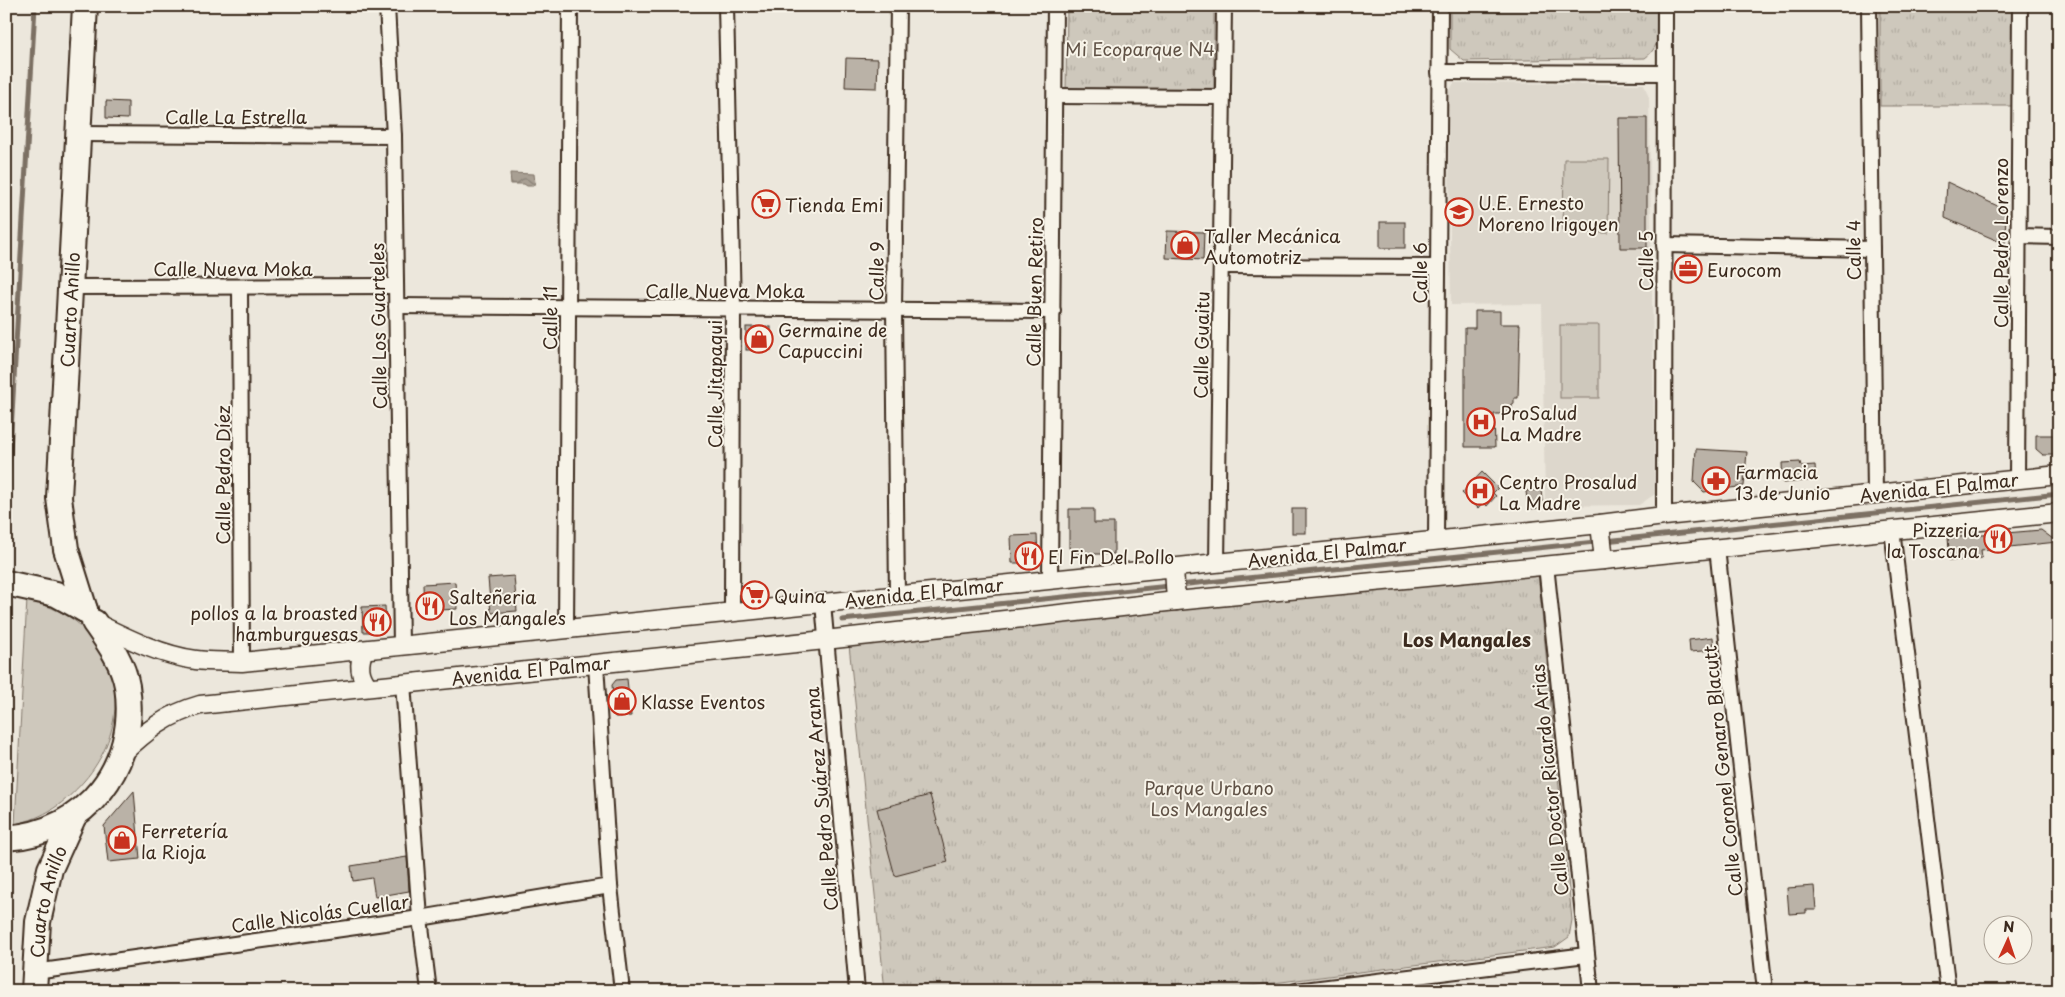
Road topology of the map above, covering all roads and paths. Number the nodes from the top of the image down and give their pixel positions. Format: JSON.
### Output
{"nodes":[{"id":1,"x":85,"y":6,"type":"edge"},
{"id":2,"x":387,"y":6,"type":"edge"},
{"id":3,"x":570,"y":6,"type":"edge"},
{"id":4,"x":726,"y":6,"type":"edge"},
{"id":5,"x":898,"y":6,"type":"edge"},
{"id":6,"x":1055,"y":6,"type":"edge"},
{"id":7,"x":1224,"y":6,"type":"edge"},
{"id":8,"x":1440,"y":6,"type":"edge"},
{"id":9,"x":1664,"y":6,"type":"edge"},
{"id":10,"x":1869,"y":6,"type":"edge"},
{"id":11,"x":2020,"y":6,"type":"edge"},
{"id":12,"x":1439,"y":72,"type":"junction"},
{"id":13,"x":1664,"y":73,"type":"junction"},
{"id":14,"x":1054,"y":96,"type":"junction"},
{"id":15,"x":1222,"y":97,"type":"junction"},
{"id":16,"x":78,"y":134,"type":"junction"},
{"id":17,"x":394,"y":136,"type":"junction"},
{"id":18,"x":2018,"y":236,"type":"junction"},
{"id":19,"x":2059,"y":237,"type":"edge"},
{"id":20,"x":1664,"y":245,"type":"junction"},
{"id":21,"x":1872,"y":250,"type":"junction"},
{"id":22,"x":1220,"y":266,"type":"junction"},
{"id":23,"x":1438,"y":267,"type":"junction"},
{"id":24,"x":396,"y":286,"type":"junction"},
{"id":25,"x":70,"y":287,"type":"junction"},
{"id":26,"x":240,"y":287,"type":"junction"},
{"id":27,"x":396,"y":306,"type":"junction"},
{"id":28,"x":568,"y":308,"type":"junction"},
{"id":29,"x":733,"y":308,"type":"junction"},
{"id":30,"x":894,"y":310,"type":"junction"},
{"id":31,"x":1053,"y":311,"type":"junction"},
{"id":32,"x":2059,"y":475,"type":"edge"},
{"id":33,"x":2017,"y":479,"type":"junction"},
{"id":34,"x":1875,"y":494,"type":"junction"},
{"id":35,"x":2059,"y":513,"type":"edge"},
{"id":36,"x":1664,"y":516,"type":"junction"},
{"id":37,"x":1600,"y":528,"type":"junction"},
{"id":38,"x":1892,"y":530,"type":"junction"},
{"id":39,"x":1436,"y":541,"type":"junction"},
{"id":40,"x":1717,"y":548,"type":"junction"},
{"id":41,"x":1603,"y":555,"type":"junction"},
{"id":42,"x":1217,"y":564,"type":"junction"},
{"id":43,"x":1546,"y":565,"type":"junction"},
{"id":44,"x":1050,"y":579,"type":"junction"},
{"id":45,"x":1175,"y":584,"type":"junction"},
{"id":46,"x":15,"y":585,"type":"edge"},
{"id":47,"x":897,"y":596,"type":"junction"},
{"id":48,"x":822,"y":603,"type":"junction"},
{"id":49,"x":732,"y":613,"type":"junction"},
{"id":50,"x":90,"y":616,"type":"junction"},
{"id":51,"x":566,"y":630,"type":"junction"},
{"id":52,"x":825,"y":640,"type":"junction"},
{"id":53,"x":402,"y":646,"type":"junction"},
{"id":54,"x":364,"y":650,"type":"junction"},
{"id":55,"x":242,"y":662,"type":"junction"},
{"id":56,"x":596,"y":664,"type":"junction"},
{"id":57,"x":403,"y":683,"type":"junction"},
{"id":58,"x":368,"y":686,"type":"junction"},
{"id":59,"x":122,"y":754,"type":"junction"},
{"id":60,"x":74,"y":816,"type":"junction"},
{"id":61,"x":11,"y":838,"type":"edge"},
{"id":62,"x":610,"y":886,"type":"junction"},
{"id":63,"x":420,"y":918,"type":"junction"},
{"id":64,"x":1586,"y":954,"type":"junction"},
{"id":65,"x":34,"y":981,"type":"edge"},
{"id":66,"x":1357,"y":987,"type":"edge"},
{"id":67,"x":429,"y":991,"type":"edge"},
{"id":68,"x":622,"y":991,"type":"edge"},
{"id":69,"x":856,"y":991,"type":"edge"},
{"id":70,"x":1296,"y":991,"type":"edge"},
{"id":71,"x":1591,"y":991,"type":"edge"},
{"id":72,"x":1765,"y":991,"type":"edge"},
{"id":73,"x":1948,"y":991,"type":"edge"}],
"edges":[{"from":1,"to":16,"type":"highway","name":"Cuarto Anillo"},
{"from":2,"to":17,"type":"street","name":"Calle Los Guarteles"},
{"from":3,"to":28,"type":"street","name":"Calle 11"},
{"from":4,"to":29,"type":"street","name":"Calle Jitapaqui"},
{"from":5,"to":30,"type":"street","name":"Calle 9"},
{"from":6,"to":14,"type":"street","name":"Calle Buen Retiro"},
{"from":7,"to":15,"type":"street","name":"Calle Guaitu"},
{"from":8,"to":12,"type":"street","name":"Calle 6"},
{"from":9,"to":13,"type":"street","name":"Calle 5"},
{"from":10,"to":21,"type":"street","name":"Calle 4"},
{"from":11,"to":18,"type":"street","name":"Calle Pedro Lorenzo"},
{"from":12,"to":13,"type":"street"},
{"from":12,"to":23,"type":"street","name":"Calle 6"},
{"from":13,"to":20,"type":"street","name":"Calle 5"},
{"from":14,"to":15,"type":"street"},
{"from":14,"to":31,"type":"street","name":"Calle Buen Retiro"},
{"from":15,"to":22,"type":"street","name":"Calle Guaitu"},
{"from":16,"to":17,"type":"street","name":"Calle La Estrella"},
{"from":16,"to":25,"type":"highway","name":"Cuarto Anillo"},
{"from":17,"to":24,"type":"street","name":"Calle Los Guarteles"},
{"from":18,"to":19,"type":"street"},
{"from":18,"to":33,"type":"street","name":"Calle Pedro Lorenzo"},
{"from":20,"to":21,"type":"street"},
{"from":20,"to":36,"type":"street","name":"Calle 5"},
{"from":21,"to":34,"type":"street","name":"Calle 4"},
{"from":22,"to":23,"type":"street"},
{"from":22,"to":42,"type":"street","name":"Calle Guaitu"},
{"from":23,"to":39,"type":"street","name":"Calle 6"},
{"from":24,"to":26,"type":"street","name":"Calle Nueva Moka"},
{"from":24,"to":27,"type":"street","name":"Calle Los Guarteles"},
{"from":25,"to":26,"type":"street","name":"Calle Nueva Moka"},
{"from":25,"to":50,"type":"highway","name":"Cuarto Anillo"},
{"from":26,"to":55,"type":"street","name":"Calle Pedro Díez"},
{"from":27,"to":28,"type":"street","name":"Calle Nueva Moka"},
{"from":27,"to":53,"type":"street","name":"Calle Los Guarteles"},
{"from":28,"to":29,"type":"street","name":"Calle Nueva Moka"},
{"from":28,"to":51,"type":"street","name":"Calle 11"},
{"from":29,"to":30,"type":"street","name":"Calle Nueva Moka"},
{"from":29,"to":49,"type":"street","name":"Calle Jitapaqui"},
{"from":30,"to":31,"type":"street","name":"Calle Nueva Moka"},
{"from":30,"to":47,"type":"street","name":"Calle 9"},
{"from":31,"to":44,"type":"street","name":"Calle Buen Retiro"},
{"from":32,"to":33,"type":"street","name":"Avenida El Palmar"},
{"from":33,"to":34,"type":"street","name":"Avenida El Palmar"},
{"from":34,"to":36,"type":"street","name":"Avenida El Palmar"},
{"from":35,"to":38,"type":"street","name":"Avenida El Palmar"},
{"from":36,"to":37,"type":"street","name":"Avenida El Palmar"},
{"from":37,"to":39,"type":"street","name":"Avenida El Palmar"},
{"from":37,"to":41,"type":"street"},
{"from":38,"to":40,"type":"street","name":"Avenida El Palmar"},
{"from":38,"to":73,"type":"street"},
{"from":39,"to":42,"type":"street","name":"Avenida El Palmar"},
{"from":40,"to":41,"type":"street","name":"Avenida El Palmar"},
{"from":40,"to":72,"type":"street","name":"Calle Coronel Genaro Blacutt"},
{"from":41,"to":43,"type":"street","name":"Avenida El Palmar"},
{"from":42,"to":45,"type":"street","name":"Avenida El Palmar"},
{"from":43,"to":45,"type":"street","name":"Avenida El Palmar"},
{"from":43,"to":64,"type":"street","name":"Calle Doctor Ricardo Arias"},
{"from":44,"to":45,"type":"street","name":"Avenida El Palmar"},
{"from":44,"to":47,"type":"street","name":"Avenida El Palmar"},
{"from":45,"to":52,"type":"street","name":"Avenida El Palmar"},
{"from":46,"to":50,"type":"highway"},
{"from":47,"to":48,"type":"street","name":"Avenida El Palmar"},
{"from":48,"to":49,"type":"street","name":"Avenida El Palmar"},
{"from":48,"to":52,"type":"street","name":"Calle Pedro Suárez Arana"},
{"from":49,"to":51,"type":"street","name":"Avenida El Palmar"},
{"from":50,"to":55,"type":"street","name":"Avenida El Palmar"},
{"from":50,"to":59,"type":"highway"},
{"from":51,"to":53,"type":"street","name":"Avenida El Palmar"},
{"from":52,"to":56,"type":"street","name":"Avenida El Palmar"},
{"from":52,"to":69,"type":"street","name":"Calle Pedro Suárez Arana"},
{"from":53,"to":54,"type":"street","name":"Avenida El Palmar"},
{"from":54,"to":55,"type":"street","name":"Avenida El Palmar"},
{"from":54,"to":58,"type":"street"},
{"from":56,"to":57,"type":"street","name":"Avenida El Palmar"},
{"from":56,"to":62,"type":"street"},
{"from":57,"to":58,"type":"street","name":"Avenida El Palmar"},
{"from":57,"to":63,"type":"street"},
{"from":58,"to":59,"type":"street","name":"Avenida El Palmar"},
{"from":59,"to":60,"type":"highway"},
{"from":60,"to":61,"type":"highway"},
{"from":60,"to":65,"type":"highway","name":"Cuarto Anillo"},
{"from":62,"to":63,"type":"street","name":"Calle Nicolás Cuellar"},
{"from":62,"to":68,"type":"street"},
{"from":63,"to":65,"type":"street","name":"Calle Nicolás Cuellar"},
{"from":63,"to":67,"type":"street"},
{"from":64,"to":66,"type":"street"},
{"from":64,"to":71,"type":"street","name":"Calle Doctor Ricardo Arias"},
{"from":66,"to":70,"type":"street"}]}
